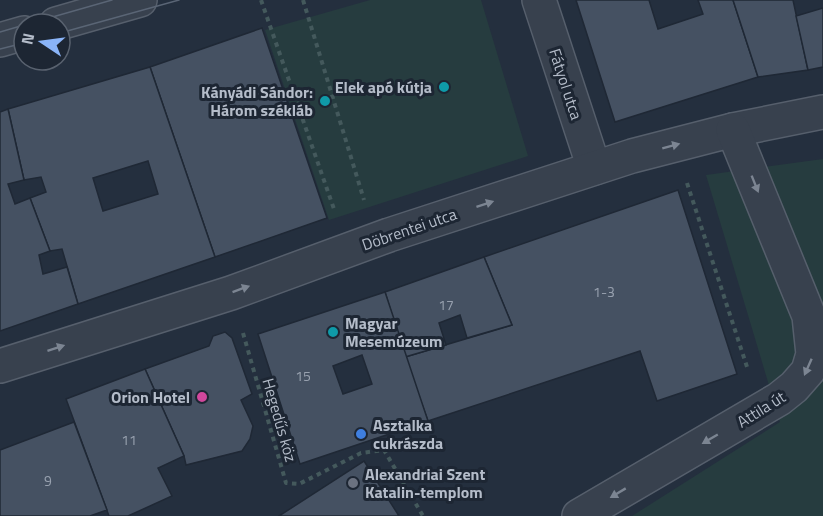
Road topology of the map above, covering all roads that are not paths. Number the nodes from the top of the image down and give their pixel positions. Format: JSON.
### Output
{"nodes":[{"id":1,"x":140,"y":0,"type":"edge"},
{"id":2,"x":539,"y":0,"type":"edge"},
{"id":3,"x":72,"y":19,"type":"edge"},
{"id":4,"x":823,"y":112,"type":"edge"},
{"id":5,"x":733,"y":129,"type":"junction"},
{"id":6,"x":594,"y":168,"type":"junction"},
{"id":7,"x":0,"y":366,"type":"edge"},
{"id":8,"x":579,"y":516,"type":"edge"}],
"edges":[{"from":1,"to":3,"type":"street"},
{"from":2,"to":6,"type":"street","name":"Fátyol utca"},
{"from":4,"to":5,"type":"street","name":"Döbrentei utca"},
{"from":6,"to":5,"type":"street","name":"Döbrentei utca","one_way":true},
{"from":5,"to":8,"type":"street","name":"Attila út","one_way":true},
{"from":7,"to":6,"type":"street","name":"Döbrentei utca","one_way":true}]}
